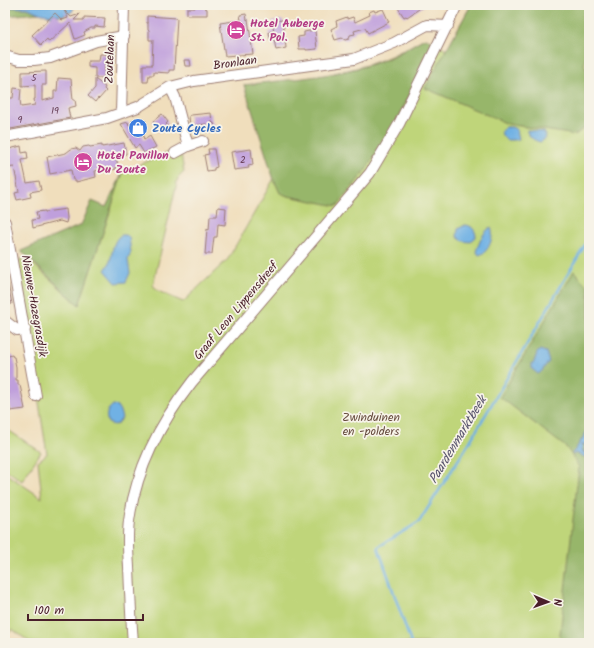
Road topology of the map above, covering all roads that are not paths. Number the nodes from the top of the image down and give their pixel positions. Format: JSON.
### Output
{"nodes":[{"id":1,"x":124,"y":5,"type":"edge"},
{"id":2,"x":457,"y":5,"type":"edge"},
{"id":3,"x":448,"y":26,"type":"junction"},
{"id":4,"x":124,"y":36,"type":"junction"},
{"id":5,"x":5,"y":56,"type":"edge"},
{"id":6,"x":170,"y":87,"type":"junction"},
{"id":7,"x":121,"y":113,"type":"junction"},
{"id":8,"x":5,"y":137,"type":"edge"},
{"id":9,"x":203,"y":141,"type":"dead end"},
{"id":10,"x":188,"y":146,"type":"junction"},
{"id":11,"x":175,"y":153,"type":"dead end"},
{"id":12,"x":5,"y":222,"type":"edge"},
{"id":13,"x":5,"y":321,"type":"edge"},
{"id":14,"x":25,"y":329,"type":"junction"},
{"id":15,"x":36,"y":396,"type":"dead end"},
{"id":16,"x":133,"y":643,"type":"edge"}],
"edges":[{"from":1,"to":4,"type":"street","name":"Zoutelaan"},
{"from":2,"to":3,"type":"street"},
{"from":3,"to":6,"type":"street","name":"Bronlaan"},
{"from":3,"to":16,"type":"street","name":"Graaf Leon Lippensdreef"},
{"from":4,"to":5,"type":"street"},
{"from":4,"to":7,"type":"street","name":"Zoutelaan"},
{"from":6,"to":7,"type":"street","name":"Bronlaan"},
{"from":6,"to":10,"type":"street"},
{"from":7,"to":8,"type":"street","name":"Bronlaan"},
{"from":9,"to":10,"type":"street"},
{"from":10,"to":11,"type":"street"},
{"from":12,"to":14,"type":"street","name":"Nieuwe-Hazegrasdijk"},
{"from":13,"to":14,"type":"street"},
{"from":14,"to":15,"type":"street","name":"Nieuwe-Hazegrasdijk"}]}
